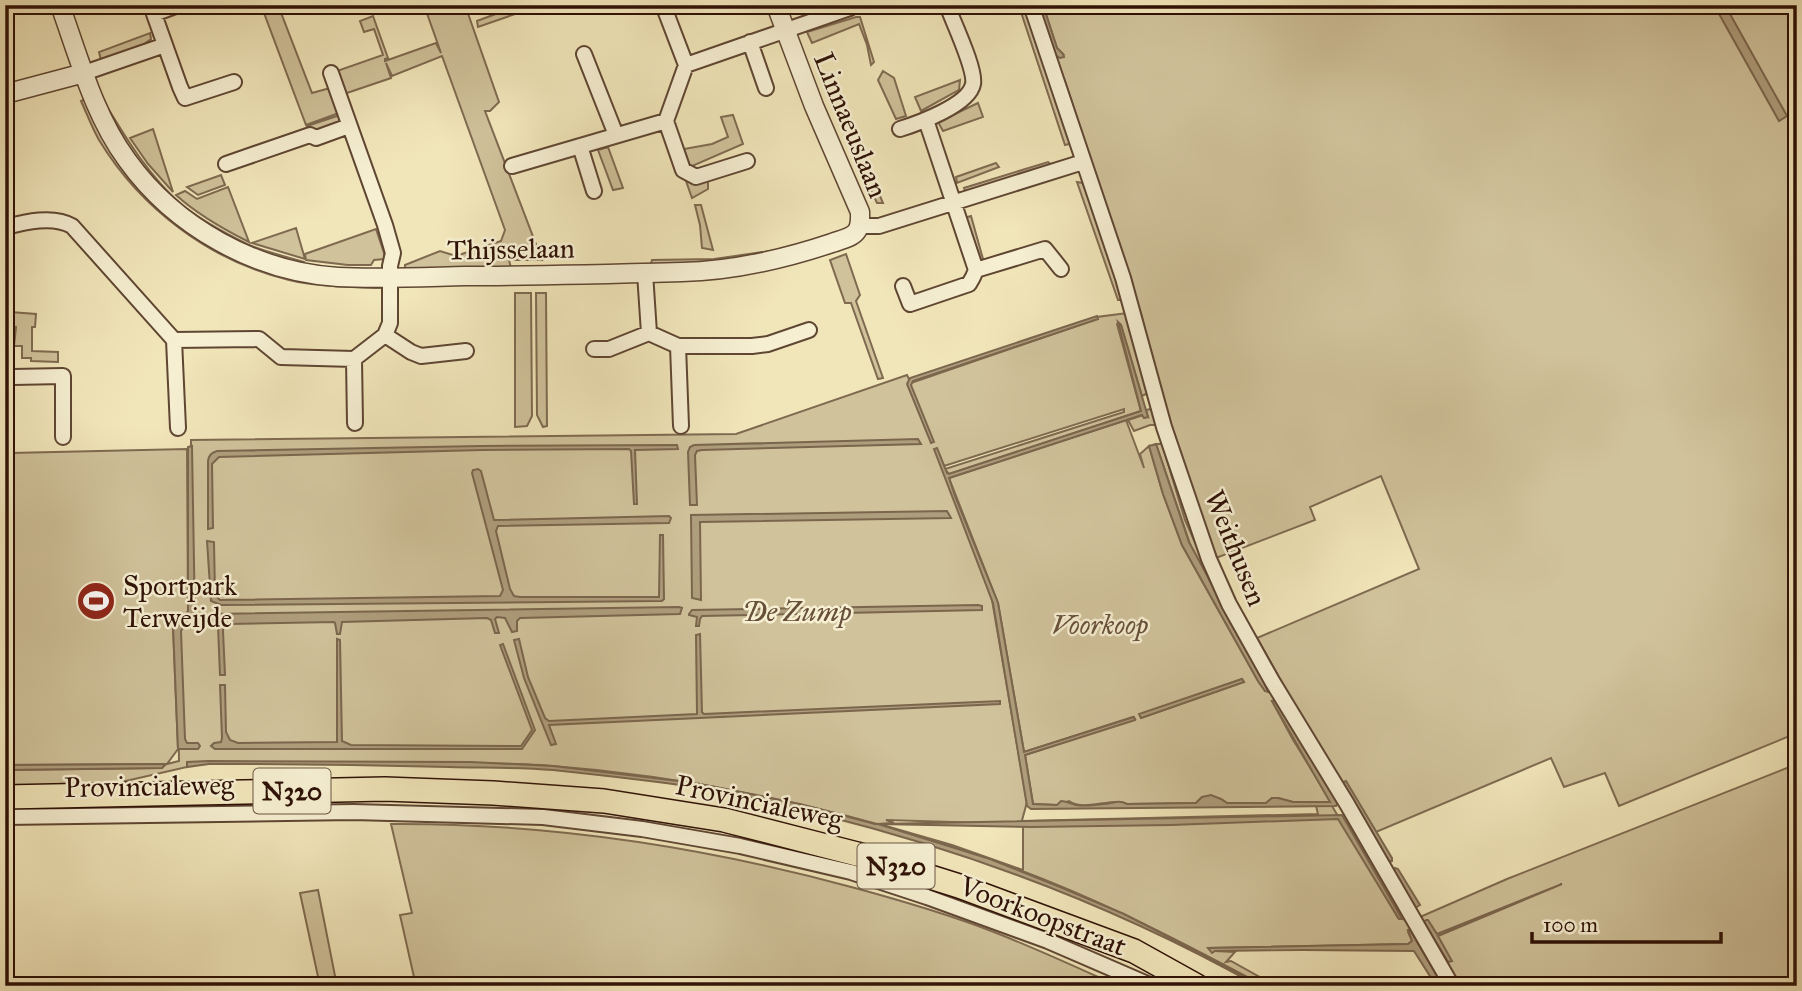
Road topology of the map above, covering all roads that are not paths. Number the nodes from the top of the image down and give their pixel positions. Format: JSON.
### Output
{"nodes":[{"id":1,"x":60,"y":5,"type":"edge"},
{"id":2,"x":178,"y":5,"type":"edge"},
{"id":3,"x":776,"y":5,"type":"edge"},
{"id":4,"x":851,"y":5,"type":"edge"},
{"id":5,"x":947,"y":5,"type":"edge"},
{"id":6,"x":1031,"y":5,"type":"edge"},
{"id":7,"x":665,"y":10,"type":"dead end"},
{"id":8,"x":785,"y":30,"type":"junction"},
{"id":9,"x":750,"y":42,"type":"junction"},
{"id":10,"x":164,"y":45,"type":"junction"},
{"id":11,"x":584,"y":54,"type":"dead end"},
{"id":12,"x":686,"y":65,"type":"junction"},
{"id":13,"x":85,"y":73,"type":"junction"},
{"id":14,"x":331,"y":73,"type":"dead end"},
{"id":15,"x":234,"y":82,"type":"dead end"},
{"id":16,"x":766,"y":88,"type":"dead end"},
{"id":17,"x":5,"y":94,"type":"edge"},
{"id":18,"x":926,"y":120,"type":"junction"},
{"id":19,"x":666,"y":121,"type":"junction"},
{"id":20,"x":349,"y":126,"type":"junction"},
{"id":21,"x":900,"y":129,"type":"dead end"},
{"id":22,"x":616,"y":135,"type":"junction"},
{"id":23,"x":580,"y":146,"type":"junction"},
{"id":24,"x":747,"y":161,"type":"dead end"},
{"id":25,"x":1083,"y":162,"type":"junction"},
{"id":26,"x":226,"y":164,"type":"dead end"},
{"id":27,"x":512,"y":166,"type":"dead end"},
{"id":28,"x":594,"y":191,"type":"dead end"},
{"id":29,"x":953,"y":203,"type":"junction"},
{"id":30,"x":860,"y":226,"type":"junction"},
{"id":31,"x":5,"y":227,"type":"edge"},
{"id":32,"x":1061,"y":269,"type":"dead end"},
{"id":33,"x":976,"y":270,"type":"junction"},
{"id":34,"x":645,"y":273,"type":"junction"},
{"id":35,"x":390,"y":277,"type":"junction"},
{"id":36,"x":904,"y":286,"type":"dead end"},
{"id":37,"x":809,"y":330,"type":"dead end"},
{"id":38,"x":649,"y":333,"type":"junction"},
{"id":39,"x":385,"y":335,"type":"junction"},
{"id":40,"x":174,"y":340,"type":"junction"},
{"id":41,"x":678,"y":346,"type":"junction"},
{"id":42,"x":594,"y":349,"type":"dead end"},
{"id":43,"x":466,"y":351,"type":"dead end"},
{"id":44,"x":354,"y":359,"type":"junction"},
{"id":45,"x":5,"y":375,"type":"edge"},
{"id":46,"x":355,"y":423,"type":"dead end"},
{"id":47,"x":681,"y":426,"type":"dead end"},
{"id":48,"x":178,"y":428,"type":"dead end"},
{"id":49,"x":63,"y":437,"type":"dead end"},
{"id":50,"x":5,"y":797,"type":"edge"},
{"id":51,"x":5,"y":817,"type":"edge"},
{"id":52,"x":588,"y":823,"type":"joint"},
{"id":53,"x":1152,"y":986,"type":"edge"},
{"id":54,"x":1197,"y":986,"type":"edge"},
{"id":55,"x":1452,"y":986,"type":"edge"}],
"edges":[{"from":1,"to":13,"type":"street","name":"Thijsselaan"},
{"from":2,"to":10,"type":"street"},
{"from":3,"to":8,"type":"street","name":"Linnaeuslaan"},
{"from":4,"to":8,"type":"street"},
{"from":5,"to":18,"type":"street"},
{"from":6,"to":25,"type":"street"},
{"from":7,"to":12,"type":"street"},
{"from":8,"to":9,"type":"street"},
{"from":8,"to":30,"type":"street","name":"Linnaeuslaan"},
{"from":9,"to":12,"type":"street"},
{"from":9,"to":16,"type":"street"},
{"from":10,"to":13,"type":"street"},
{"from":10,"to":15,"type":"street"},
{"from":11,"to":22,"type":"street"},
{"from":12,"to":19,"type":"street"},
{"from":13,"to":17,"type":"street"},
{"from":13,"to":35,"type":"street","name":"Thijsselaan"},
{"from":14,"to":20,"type":"street"},
{"from":18,"to":21,"type":"street"},
{"from":18,"to":29,"type":"street"},
{"from":19,"to":22,"type":"street"},
{"from":19,"to":24,"type":"street"},
{"from":20,"to":26,"type":"street"},
{"from":20,"to":35,"type":"street"},
{"from":22,"to":23,"type":"street"},
{"from":23,"to":27,"type":"street"},
{"from":23,"to":28,"type":"street"},
{"from":25,"to":29,"type":"street","name":"Thijsselaan"},
{"from":25,"to":55,"type":"street","name":"Weithusen"},
{"from":29,"to":30,"type":"street","name":"Thijsselaan"},
{"from":29,"to":33,"type":"street"},
{"from":30,"to":34,"type":"street","name":"Thijsselaan"},
{"from":31,"to":40,"type":"street"},
{"from":32,"to":33,"type":"street"},
{"from":33,"to":36,"type":"street"},
{"from":34,"to":35,"type":"street","name":"Thijsselaan"},
{"from":34,"to":38,"type":"street"},
{"from":35,"to":39,"type":"street"},
{"from":37,"to":41,"type":"street"},
{"from":38,"to":41,"type":"street"},
{"from":38,"to":42,"type":"street"},
{"from":39,"to":43,"type":"street"},
{"from":39,"to":44,"type":"street"},
{"from":40,"to":44,"type":"street"},
{"from":40,"to":48,"type":"street"},
{"from":41,"to":47,"type":"street"},
{"from":44,"to":46,"type":"street"},
{"from":45,"to":49,"type":"street"},
{"from":50,"to":54,"type":"highway","name":"Provincialeweg","number":"N320"},
{"from":51,"to":52,"type":"street","name":"Provincialeweg"},
{"from":52,"to":53,"type":"street","name":"Voorkoopstraat"}]}
